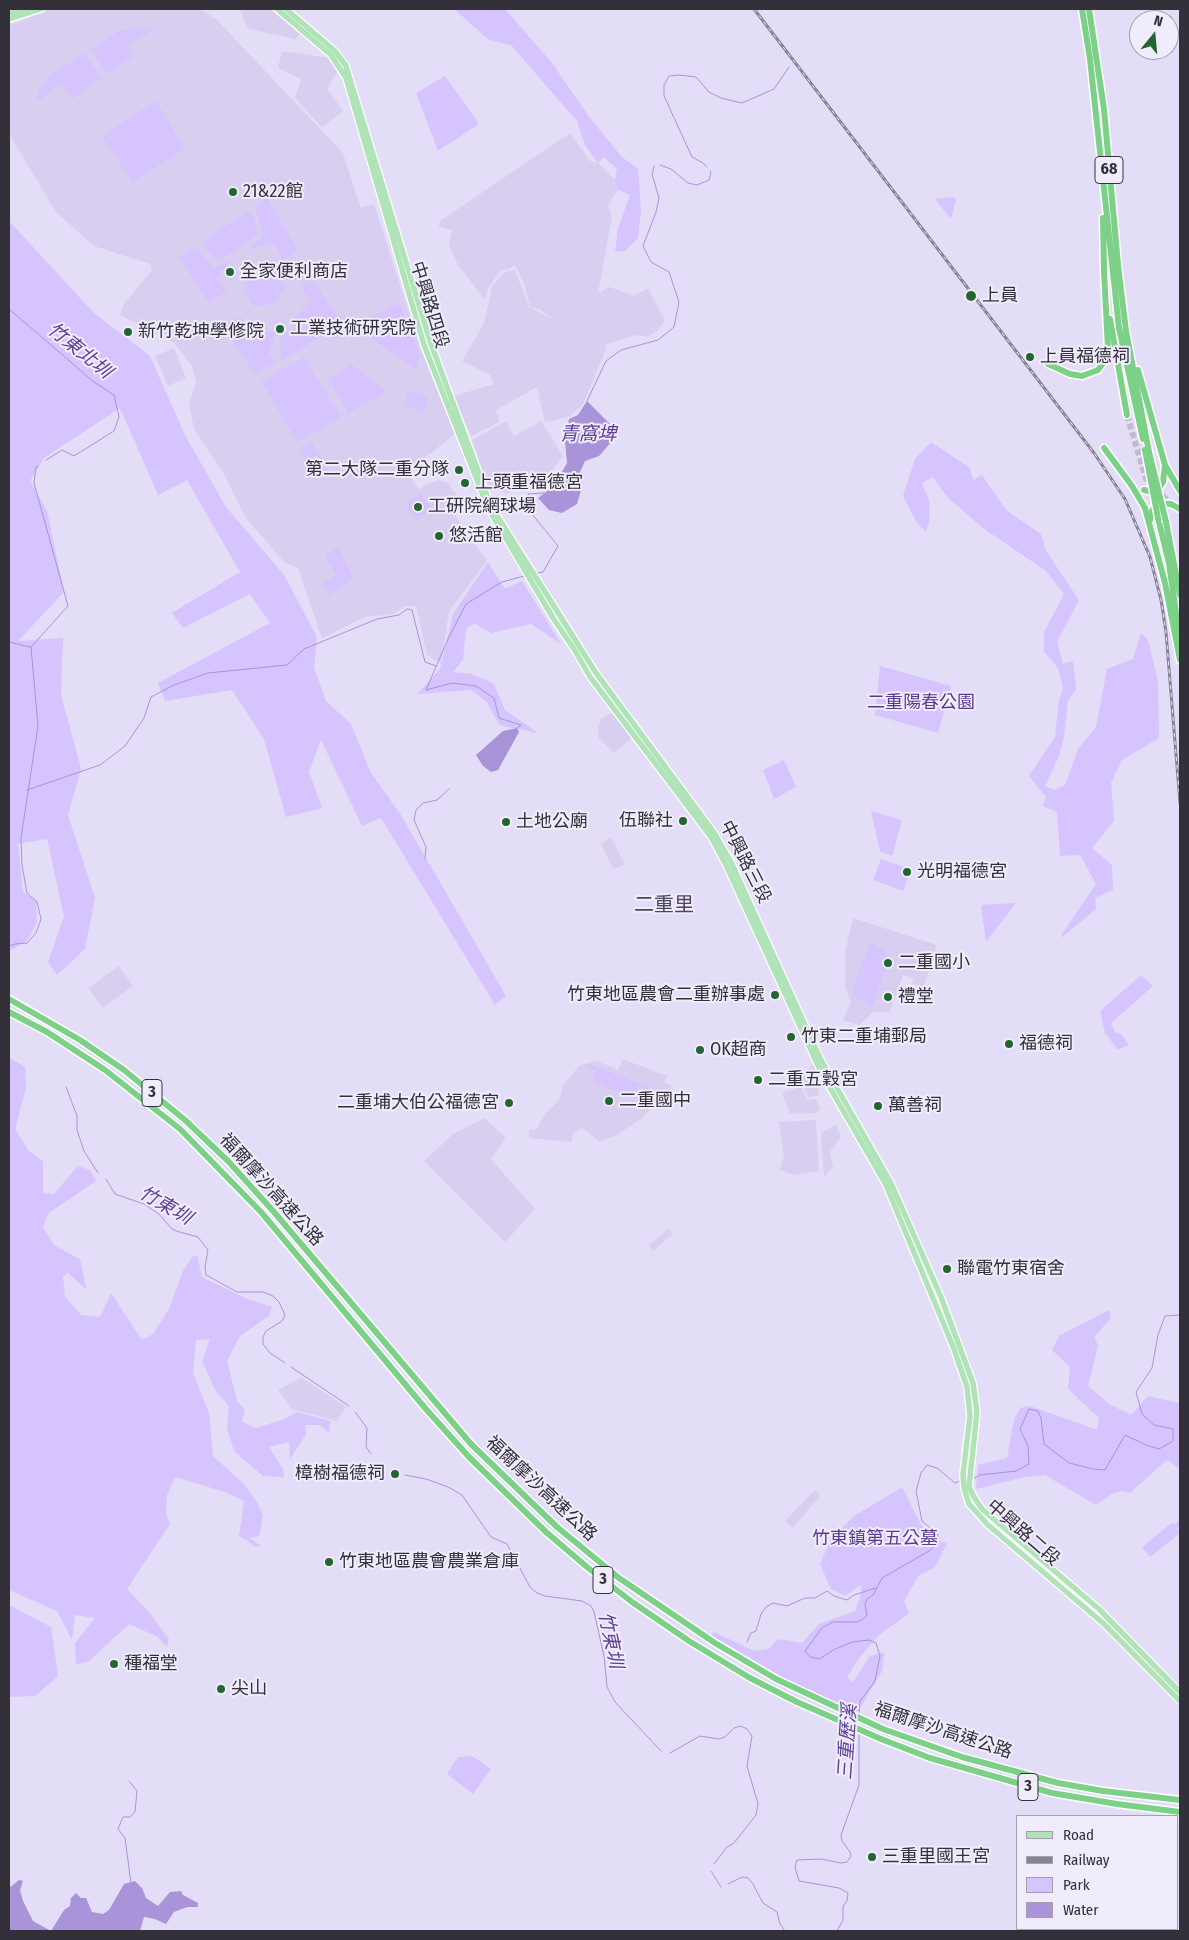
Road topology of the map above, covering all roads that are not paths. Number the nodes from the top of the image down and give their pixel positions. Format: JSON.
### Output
{"nodes":[{"id":1,"x":27,"y":9,"type":"edge"},
{"id":2,"x":41,"y":9,"type":"edge"},
{"id":3,"x":277,"y":9,"type":"edge"},
{"id":4,"x":286,"y":9,"type":"edge"},
{"id":5,"x":1082,"y":9,"type":"edge"},
{"id":6,"x":1089,"y":9,"type":"edge"},
{"id":7,"x":9,"y":14,"type":"edge"},
{"id":8,"x":9,"y":19,"type":"edge"},
{"id":9,"x":1104,"y":189,"type":"junction"},
{"id":10,"x":1106,"y":296,"type":"junction"},
{"id":11,"x":1126,"y":331,"type":"junction"},
{"id":12,"x":1048,"y":364,"type":"dead end"},
{"id":13,"x":1126,"y":415,"type":"tunnel mouth"},
{"id":14,"x":1104,"y":448,"type":"dead end"},
{"id":15,"x":1147,"y":451,"type":"junction"},
{"id":16,"x":1165,"y":465,"type":"junction"},
{"id":17,"x":1144,"y":490,"type":"dead end"},
{"id":18,"x":1180,"y":491,"type":"edge"},
{"id":19,"x":1180,"y":508,"type":"edge"},
{"id":20,"x":1150,"y":526,"type":"junction"},
{"id":21,"x":1180,"y":595,"type":"edge"},
{"id":22,"x":559,"y":614,"type":"joint"},
{"id":23,"x":552,"y":618,"type":"joint"},
{"id":24,"x":1180,"y":659,"type":"edge"},
{"id":25,"x":9,"y":999,"type":"edge"},
{"id":26,"x":9,"y":1012,"type":"edge"},
{"id":27,"x":868,"y":1146,"type":"junction"},
{"id":28,"x":1013,"y":1536,"type":"junction"},
{"id":29,"x":1008,"y":1541,"type":"junction"},
{"id":30,"x":1180,"y":1692,"type":"edge"},
{"id":31,"x":1180,"y":1702,"type":"edge"},
{"id":32,"x":1180,"y":1800,"type":"edge"},
{"id":33,"x":1180,"y":1812,"type":"edge"}],
"edges":[{"from":1,"to":7,"type":"main road"},
{"from":2,"to":8,"type":"main road"},
{"from":3,"to":23,"type":"main road","name":"中興路四段"},
{"from":4,"to":22,"type":"main road","name":"中興路四段"},
{"from":5,"to":9,"type":"highway","number":"68"},
{"from":6,"to":11,"type":"highway","number":"68"},
{"from":9,"to":10,"type":"highway"},
{"from":9,"to":15,"type":"highway","number":"68"},
{"from":10,"to":12,"type":"highway"},
{"from":10,"to":13,"type":"highway"},
{"from":11,"to":15,"type":"highway","number":"68"},
{"from":11,"to":16,"type":"highway"},
{"from":14,"to":20,"type":"highway"},
{"from":15,"to":21,"type":"highway","number":"68","bridge":true},
{"from":15,"to":24,"type":"highway","number":"68","bridge":true},
{"from":16,"to":17,"type":"highway"},
{"from":16,"to":18,"type":"highway"},
{"from":19,"to":20,"type":"highway"},
{"from":20,"to":24,"type":"highway"},
{"from":22,"to":27,"type":"main road","name":"中興路三段"},
{"from":23,"to":27,"type":"main road","name":"中興路三段"},
{"from":25,"to":32,"type":"highway","name":"福爾摩沙高速公路","number":"3"},
{"from":26,"to":33,"type":"highway","name":"福爾摩沙高速公路","number":"3"},
{"from":27,"to":28,"type":"main road","name":"中興路二段"},
{"from":27,"to":29,"type":"main road","name":"中興路二段"},
{"from":28,"to":29,"type":"main road"},
{"from":28,"to":30,"type":"main road","name":"中興路二段"},
{"from":29,"to":31,"type":"main road","name":"中興路二段"}]}
